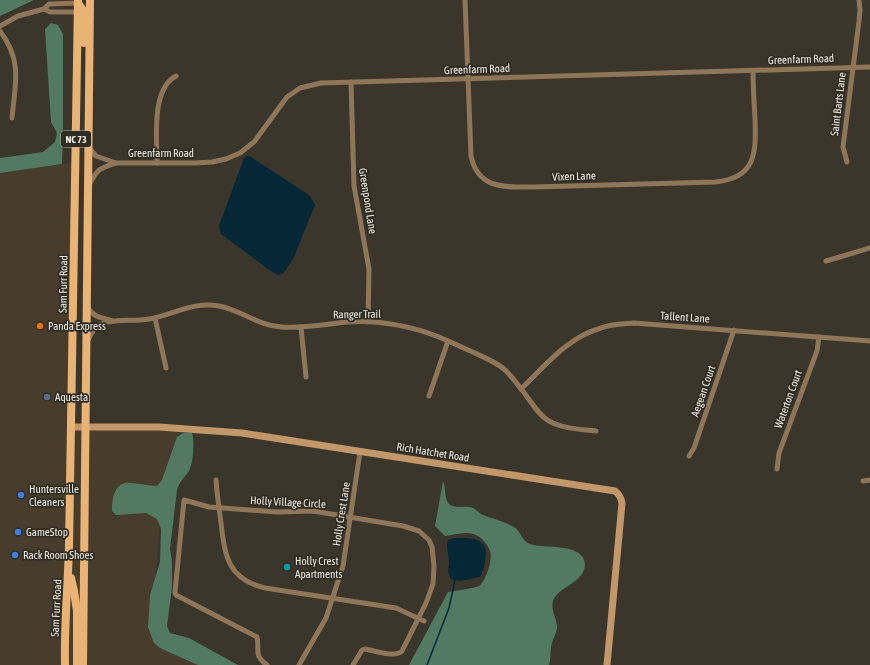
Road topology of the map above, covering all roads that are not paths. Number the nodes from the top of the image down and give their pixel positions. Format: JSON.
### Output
{"nodes":[{"id":1,"x":90,"y":0,"type":"edge"},
{"id":2,"x":465,"y":0,"type":"edge"},
{"id":3,"x":859,"y":0,"type":"edge"},
{"id":4,"x":78,"y":1,"type":"edge"},
{"id":5,"x":44,"y":9,"type":"junction"},
{"id":6,"x":77,"y":12,"type":"junction"},
{"id":7,"x":0,"y":26,"type":"edge"},
{"id":8,"x":0,"y":31,"type":"edge"},
{"id":9,"x":870,"y":67,"type":"edge"},
{"id":10,"x":852,"y":68,"type":"junction"},
{"id":11,"x":753,"y":71,"type":"junction"},
{"id":12,"x":176,"y":76,"type":"dead end"},
{"id":13,"x":468,"y":79,"type":"junction"},
{"id":14,"x":351,"y":82,"type":"junction"},
{"id":15,"x":88,"y":110,"type":"junction"},
{"id":16,"x":12,"y":118,"type":"dead end"},
{"id":17,"x":88,"y":146,"type":"junction"},
{"id":18,"x":157,"y":162,"type":"junction"},
{"id":19,"x":847,"y":162,"type":"dead end"},
{"id":20,"x":116,"y":163,"type":"junction"},
{"id":21,"x":87,"y":188,"type":"junction"},
{"id":22,"x":870,"y":248,"type":"edge"},
{"id":23,"x":826,"y":261,"type":"dead end"},
{"id":24,"x":86,"y":305,"type":"junction"},
{"id":25,"x":155,"y":318,"type":"junction"},
{"id":26,"x":113,"y":321,"type":"junction"},
{"id":27,"x":368,"y":322,"type":"junction"},
{"id":28,"x":301,"y":327,"type":"junction"},
{"id":29,"x":734,"y":330,"type":"junction"},
{"id":30,"x":819,"y":337,"type":"junction"},
{"id":31,"x":448,"y":341,"type":"junction"},
{"id":32,"x":870,"y":341,"type":"edge"},
{"id":33,"x":86,"y":345,"type":"junction"},
{"id":34,"x":166,"y":368,"type":"dead end"},
{"id":35,"x":306,"y":378,"type":"dead end"},
{"id":36,"x":521,"y":389,"type":"junction"},
{"id":37,"x":429,"y":396,"type":"dead end"},
{"id":38,"x":71,"y":427,"type":"junction"},
{"id":39,"x":85,"y":427,"type":"junction"},
{"id":40,"x":596,"y":431,"type":"dead end"},
{"id":41,"x":360,"y":452,"type":"junction"},
{"id":42,"x":688,"y":456,"type":"dead end"},
{"id":43,"x":777,"y":469,"type":"dead end"},
{"id":44,"x":216,"y":480,"type":"dead end"},
{"id":45,"x":870,"y":480,"type":"edge"},
{"id":46,"x":863,"y":481,"type":"dead end"},
{"id":47,"x":219,"y":508,"type":"junction"},
{"id":48,"x":351,"y":518,"type":"junction"},
{"id":49,"x":69,"y":572,"type":"junction"},
{"id":50,"x":333,"y":598,"type":"junction"},
{"id":51,"x":418,"y":618,"type":"junction"},
{"id":52,"x":424,"y":621,"type":"dead end"},
{"id":53,"x":65,"y":665,"type":"edge"},
{"id":54,"x":78,"y":665,"type":"edge"},
{"id":55,"x":83,"y":665,"type":"edge"},
{"id":56,"x":267,"y":665,"type":"edge"},
{"id":57,"x":299,"y":665,"type":"edge"},
{"id":58,"x":353,"y":665,"type":"edge"},
{"id":59,"x":607,"y":665,"type":"edge"}],
"edges":[{"from":1,"to":15,"type":"main road","name":"Sam Furr Road","number":"NC 73"},
{"from":2,"to":13,"type":"street","name":"Vixen Lane"},
{"from":3,"to":10,"type":"street","name":"Saint Barts Lane"},
{"from":4,"to":5,"type":"street"},
{"from":4,"to":6,"type":"main road","name":"Sam Furr Road","number":"NC 73"},
{"from":4,"to":15,"type":"main road"},
{"from":5,"to":6,"type":"street"},
{"from":5,"to":7,"type":"street"},
{"from":6,"to":38,"type":"main road","name":"Sam Furr Road","number":"NC 73"},
{"from":8,"to":16,"type":"street"},
{"from":9,"to":10,"type":"street","name":"Greenfarm Road"},
{"from":10,"to":11,"type":"street","name":"Greenfarm Road"},
{"from":10,"to":19,"type":"street","name":"Saint Barts Lane"},
{"from":11,"to":13,"type":"street","name":"Greenfarm Road"},
{"from":11,"to":13,"type":"street","name":"Vixen Lane"},
{"from":12,"to":18,"type":"street"},
{"from":13,"to":14,"type":"street","name":"Greenfarm Road"},
{"from":14,"to":18,"type":"street","name":"Greenfarm Road"},
{"from":14,"to":27,"type":"street","name":"Greenpond Lane"},
{"from":15,"to":17,"type":"main road","name":"Sam Furr Road","number":"NC 73"},
{"from":17,"to":20,"type":"street","name":"Greenfarm Road"},
{"from":17,"to":21,"type":"main road","name":"Sam Furr Road","number":"NC 73"},
{"from":18,"to":20,"type":"street","name":"Greenfarm Road"},
{"from":20,"to":21,"type":"street","name":"Greenfarm Road"},
{"from":21,"to":24,"type":"main road","name":"Sam Furr Road","number":"NC 73"},
{"from":22,"to":23,"type":"street"},
{"from":24,"to":26,"type":"street","name":"Ranger Trail"},
{"from":24,"to":33,"type":"main road","name":"Sam Furr Road","number":"NC 73"},
{"from":25,"to":26,"type":"street","name":"Ranger Trail"},
{"from":25,"to":28,"type":"street","name":"Ranger Trail"},
{"from":25,"to":34,"type":"street"},
{"from":26,"to":33,"type":"street","name":"Ranger Trail"},
{"from":27,"to":28,"type":"street","name":"Ranger Trail"},
{"from":27,"to":31,"type":"street","name":"Ranger Trail"},
{"from":28,"to":35,"type":"street"},
{"from":29,"to":30,"type":"street","name":"Tallent Lane"},
{"from":29,"to":36,"type":"street","name":"Tallent Lane"},
{"from":29,"to":42,"type":"street","name":"Aegean Court"},
{"from":30,"to":32,"type":"street","name":"Tallent Lane"},
{"from":30,"to":43,"type":"street","name":"Waterton Court"},
{"from":31,"to":36,"type":"street","name":"Ranger Trail"},
{"from":31,"to":37,"type":"street"},
{"from":33,"to":39,"type":"main road","name":"Sam Furr Road","number":"NC 73"},
{"from":36,"to":40,"type":"street","name":"Ranger Trail"},
{"from":38,"to":39,"type":"street","name":"Rich Hatchet Road"},
{"from":38,"to":49,"type":"main road","name":"Sam Furr Road","number":"NC 73"},
{"from":39,"to":41,"type":"street","name":"Rich Hatchet Road"},
{"from":39,"to":55,"type":"main road","name":"Sam Furr Road","number":"NC 73"},
{"from":41,"to":48,"type":"street","name":"Holly Crest Lane"},
{"from":41,"to":59,"type":"street","name":"Rich Hatchet Road"},
{"from":44,"to":47,"type":"street"},
{"from":45,"to":46,"type":"street"},
{"from":47,"to":48,"type":"street","name":"Holly Village Circle"},
{"from":47,"to":50,"type":"street"},
{"from":47,"to":56,"type":"street","name":"Holly Village Circle"},
{"from":48,"to":50,"type":"street","name":"Holly Crest Lane"},
{"from":48,"to":51,"type":"street","name":"Holly Village Circle"},
{"from":49,"to":53,"type":"main road","name":"Sam Furr Road","number":"NC 73"},
{"from":49,"to":54,"type":"main road"},
{"from":50,"to":51,"type":"street"},
{"from":50,"to":57,"type":"street","name":"Holly Crest Lane"},
{"from":51,"to":52,"type":"street"},
{"from":51,"to":58,"type":"street","name":"Holly Village Circle"}]}
